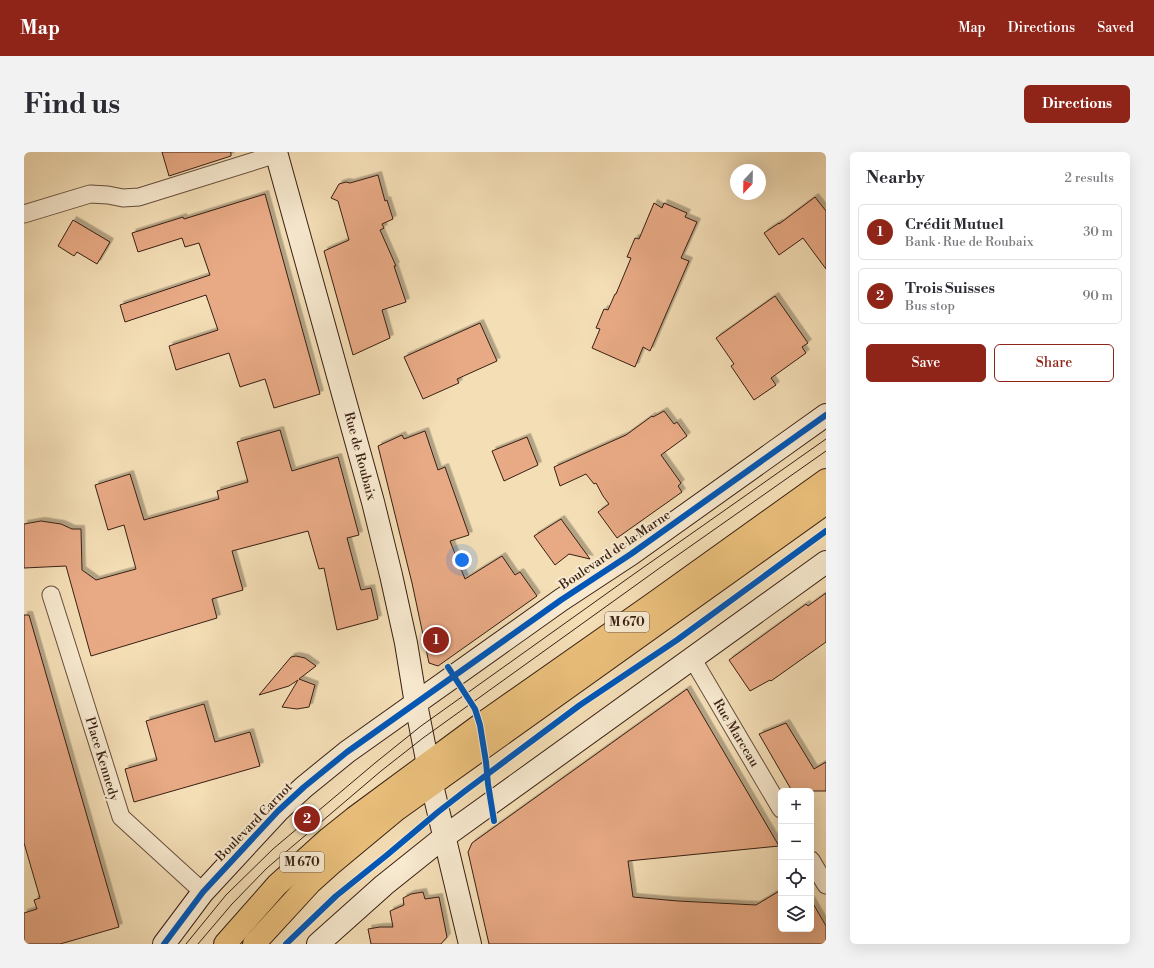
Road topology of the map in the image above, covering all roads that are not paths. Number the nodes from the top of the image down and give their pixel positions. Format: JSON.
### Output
{"nodes":[{"id":1,"x":276,"y":153,"type":"edge"},
{"id":2,"x":24,"y":214,"type":"edge"},
{"id":3,"x":826,"y":415,"type":"edge"},
{"id":4,"x":826,"y":480,"type":"edge"},
{"id":5,"x":826,"y":503,"type":"edge"},
{"id":6,"x":826,"y":562,"type":"edge"},
{"id":7,"x":51,"y":595,"type":"dead end"},
{"id":8,"x":692,"y":658,"type":"junction"},
{"id":9,"x":416,"y":704,"type":"junction"},
{"id":10,"x":428,"y":763,"type":"junction"},
{"id":11,"x":432,"y":785,"type":"junction"},
{"id":12,"x":778,"y":804,"type":"edge"},
{"id":13,"x":444,"y":837,"type":"junction"},
{"id":14,"x":814,"y":865,"type":"edge"},
{"id":15,"x":826,"y":885,"type":"edge"},
{"id":16,"x":203,"y":892,"type":"junction"},
{"id":17,"x":164,"y":944,"type":"edge"},
{"id":18,"x":225,"y":944,"type":"edge"},
{"id":19,"x":254,"y":944,"type":"edge"},
{"id":20,"x":318,"y":944,"type":"edge"},
{"id":21,"x":470,"y":944,"type":"edge"}],
"edges":[{"from":1,"to":2,"type":"street"},
{"from":1,"to":9,"type":"main road","name":"Rue de Roubaix"},
{"from":3,"to":9,"type":"main road","name":"Boulevard de la Marne"},
{"from":4,"to":10,"type":"main road","number":"M 670"},
{"from":5,"to":11,"type":"main road","number":"M 670"},
{"from":6,"to":8,"type":"main road"},
{"from":7,"to":16,"type":"street","name":"Place Kennedy"},
{"from":8,"to":12,"type":"street","name":"Rue Marceau"},
{"from":8,"to":13,"type":"main road"},
{"from":9,"to":10,"type":"main road","name":"Rue de Roubaix"},
{"from":9,"to":16,"type":"main road","name":"Boulevard Carnot"},
{"from":10,"to":11,"type":"main road","name":"Rue de Roubaix"},
{"from":10,"to":18,"type":"main road","number":"M 670"},
{"from":11,"to":13,"type":"main road","name":"Rue de Roubaix"},
{"from":11,"to":19,"type":"main road","number":"M 670"},
{"from":13,"to":20,"type":"main road"},
{"from":13,"to":21,"type":"main road","name":"Rue de Roubaix"},
{"from":14,"to":15,"type":"street"},
{"from":16,"to":17,"type":"main road","name":"Boulevard Carnot"}]}
